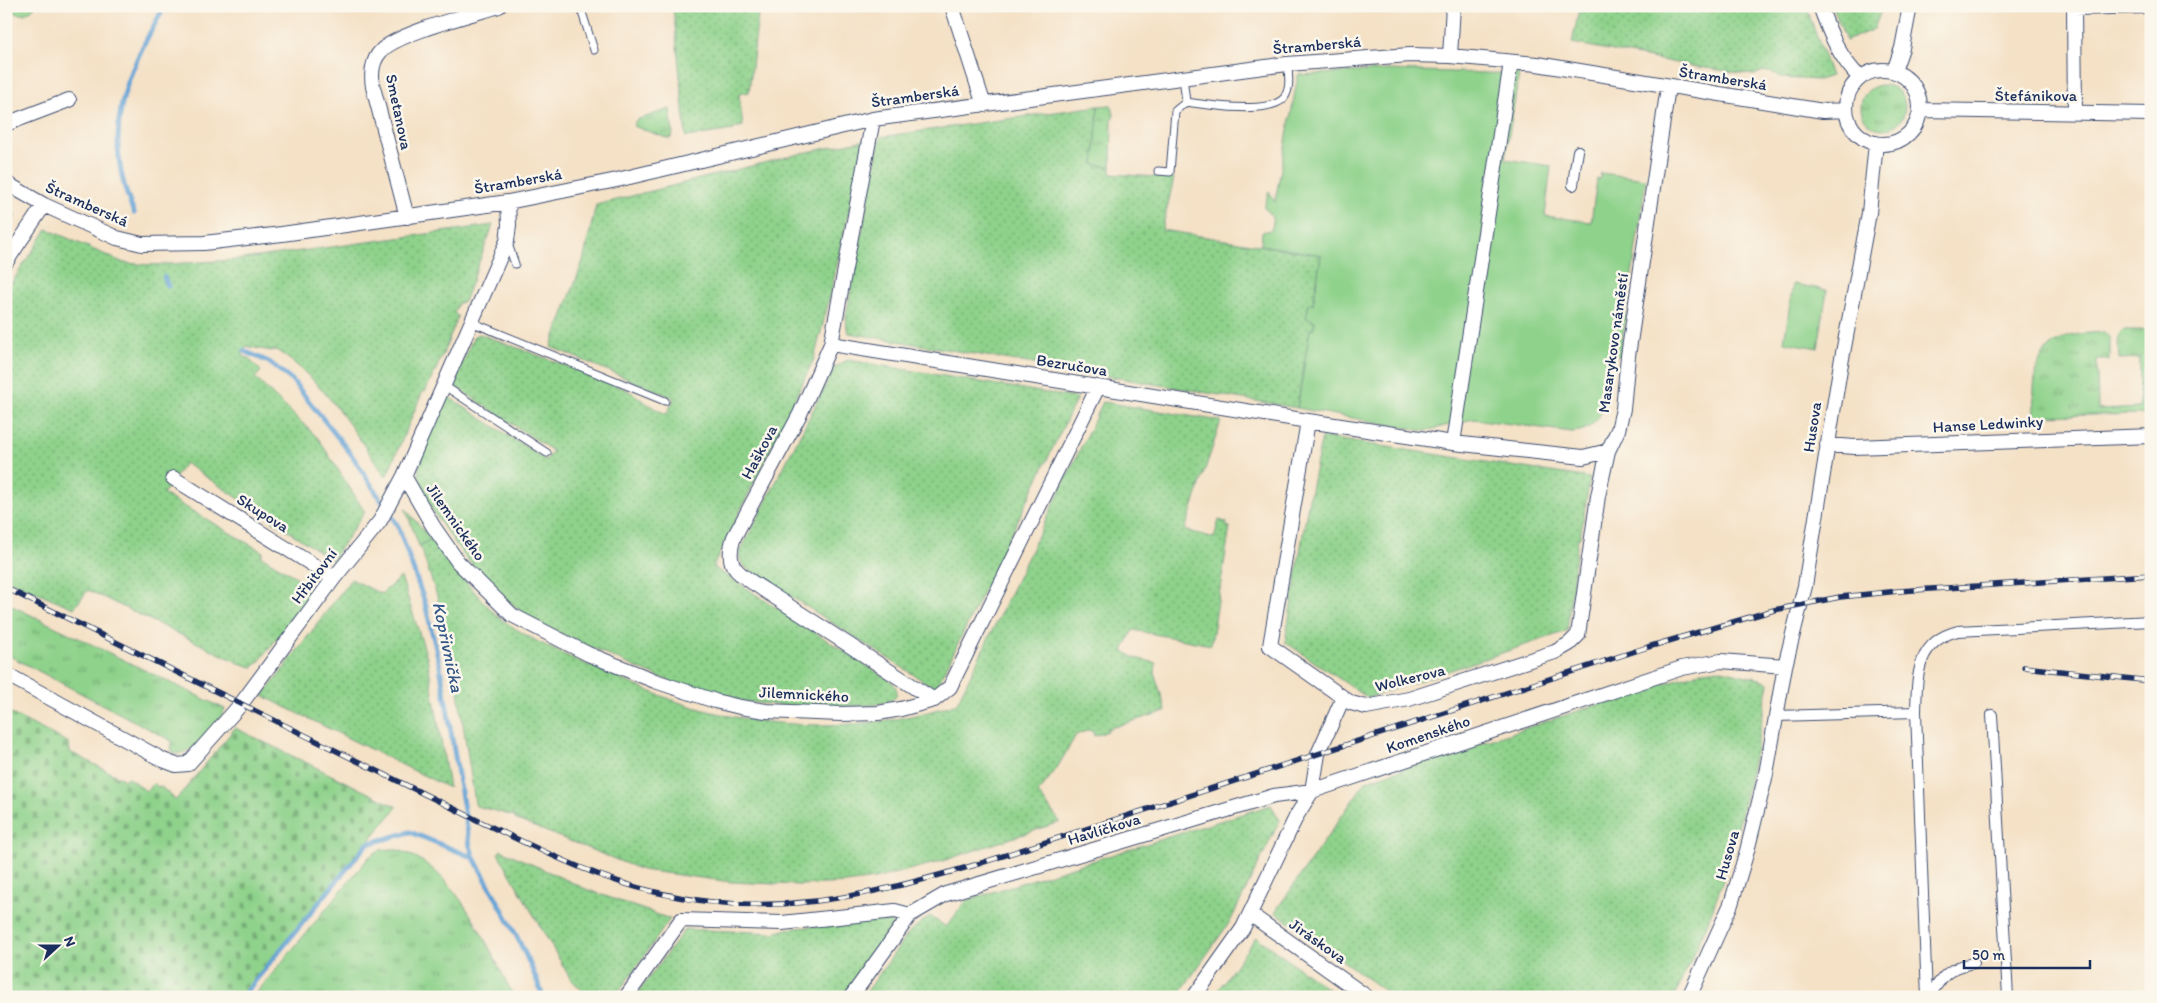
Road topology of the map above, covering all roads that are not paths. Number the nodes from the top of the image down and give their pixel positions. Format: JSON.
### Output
{"nodes":[{"id":1,"x":499,"y":6,"type":"edge"},
{"id":2,"x":580,"y":6,"type":"edge"},
{"id":3,"x":952,"y":6,"type":"edge"},
{"id":4,"x":1453,"y":6,"type":"edge"},
{"id":5,"x":1820,"y":6,"type":"edge"},
{"id":6,"x":1910,"y":6,"type":"edge"},
{"id":7,"x":2149,"y":6,"type":"edge"},
{"id":8,"x":2074,"y":7,"type":"edge"},
{"id":9,"x":594,"y":50,"type":"dead end"},
{"id":10,"x":1450,"y":56,"type":"junction"},
{"id":11,"x":1511,"y":62,"type":"junction"},
{"id":12,"x":1288,"y":64,"type":"junction"},
{"id":13,"x":1894,"y":71,"type":"junction"},
{"id":14,"x":1183,"y":76,"type":"junction"},
{"id":15,"x":1860,"y":78,"type":"junction"},
{"id":16,"x":1668,"y":87,"type":"junction"},
{"id":17,"x":69,"y":100,"type":"dead end"},
{"id":18,"x":1186,"y":102,"type":"junction"},
{"id":19,"x":984,"y":105,"type":"junction"},
{"id":20,"x":1846,"y":110,"type":"junction"},
{"id":21,"x":1920,"y":110,"type":"junction"},
{"id":22,"x":2075,"y":113,"type":"junction"},
{"id":23,"x":2151,"y":114,"type":"edge"},
{"id":24,"x":874,"y":119,"type":"junction"},
{"id":25,"x":6,"y":124,"type":"edge"},
{"id":26,"x":1876,"y":143,"type":"junction"},
{"id":27,"x":1578,"y":151,"type":"dead end"},
{"id":28,"x":1158,"y":171,"type":"dead end"},
{"id":29,"x":6,"y":183,"type":"edge"},
{"id":30,"x":1573,"y":184,"type":"dead end"},
{"id":31,"x":508,"y":202,"type":"junction"},
{"id":32,"x":44,"y":205,"type":"junction"},
{"id":33,"x":407,"y":217,"type":"junction"},
{"id":34,"x":507,"y":241,"type":"junction"},
{"id":35,"x":6,"y":262,"type":"edge"},
{"id":36,"x":515,"y":264,"type":"dead end"},
{"id":37,"x":470,"y":322,"type":"junction"},
{"id":38,"x":831,"y":344,"type":"junction"},
{"id":39,"x":443,"y":385,"type":"junction"},
{"id":40,"x":1098,"y":387,"type":"junction"},
{"id":41,"x":665,"y":401,"type":"dead end"},
{"id":42,"x":1308,"y":422,"type":"junction"},
{"id":43,"x":2151,"y":436,"type":"edge"},
{"id":44,"x":1453,"y":443,"type":"junction"},
{"id":45,"x":1827,"y":444,"type":"junction"},
{"id":46,"x":1608,"y":451,"type":"junction"},
{"id":47,"x":547,"y":452,"type":"dead end"},
{"id":48,"x":404,"y":476,"type":"junction"},
{"id":49,"x":173,"y":478,"type":"dead end"},
{"id":50,"x":334,"y":578,"type":"junction"},
{"id":51,"x":2151,"y":621,"type":"edge"},
{"id":52,"x":1785,"y":666,"type":"junction"},
{"id":53,"x":6,"y":674,"type":"edge"},
{"id":54,"x":1343,"y":698,"type":"junction"},
{"id":55,"x":934,"y":700,"type":"junction"},
{"id":56,"x":1916,"y":712,"type":"junction"},
{"id":57,"x":1992,"y":715,"type":"dead end"},
{"id":58,"x":1776,"y":716,"type":"junction"},
{"id":59,"x":1312,"y":791,"type":"junction"},
{"id":60,"x":1250,"y":914,"type":"junction"},
{"id":61,"x":910,"y":915,"type":"junction"},
{"id":62,"x":1974,"y":963,"type":"dead end"},
{"id":63,"x":626,"y":997,"type":"edge"},
{"id":64,"x":851,"y":997,"type":"edge"},
{"id":65,"x":1194,"y":997,"type":"edge"},
{"id":66,"x":1367,"y":997,"type":"edge"},
{"id":67,"x":1689,"y":997,"type":"edge"},
{"id":68,"x":1928,"y":997,"type":"edge"},
{"id":69,"x":2008,"y":997,"type":"edge"}],
"edges":[{"from":1,"to":33,"type":"street","name":"Smetanova"},
{"from":2,"to":9,"type":"lane"},
{"from":3,"to":19,"type":"street"},
{"from":4,"to":10,"type":"street"},
{"from":5,"to":15,"type":"street"},
{"from":6,"to":13,"type":"street"},
{"from":7,"to":8,"type":"street"},
{"from":8,"to":22,"type":"street"},
{"from":10,"to":11,"type":"street","name":"Štramberská"},
{"from":10,"to":12,"type":"street","name":"Štramberská"},
{"from":11,"to":16,"type":"street","name":"Štramberská"},
{"from":11,"to":44,"type":"street"},
{"from":12,"to":14,"type":"street","name":"Štramberská"},
{"from":12,"to":18,"type":"lane"},
{"from":13,"to":15,"type":"street"},
{"from":13,"to":21,"type":"street"},
{"from":14,"to":18,"type":"lane"},
{"from":14,"to":19,"type":"street","name":"Štramberská"},
{"from":15,"to":20,"type":"street"},
{"from":16,"to":20,"type":"street","name":"Štramberská"},
{"from":16,"to":46,"type":"street","name":"Masarykovo náměstí"},
{"from":17,"to":25,"type":"street"},
{"from":18,"to":28,"type":"lane"},
{"from":19,"to":24,"type":"street","name":"Štramberská"},
{"from":20,"to":26,"type":"street"},
{"from":21,"to":22,"type":"street","name":"Štefánikova"},
{"from":21,"to":26,"type":"street"},
{"from":22,"to":23,"type":"street","name":"Štefánikova"},
{"from":24,"to":31,"type":"street","name":"Štramberská"},
{"from":24,"to":38,"type":"street","name":"Haškova"},
{"from":26,"to":45,"type":"street","name":"Husova"},
{"from":27,"to":30,"type":"street"},
{"from":29,"to":32,"type":"street","name":"Štramberská"},
{"from":31,"to":33,"type":"street","name":"Štramberská"},
{"from":31,"to":34,"type":"street","name":"Hřbitovní"},
{"from":32,"to":33,"type":"street","name":"Štramberská"},
{"from":32,"to":35,"type":"street"},
{"from":34,"to":36,"type":"lane"},
{"from":34,"to":37,"type":"street","name":"Hřbitovní"},
{"from":37,"to":39,"type":"street","name":"Hřbitovní"},
{"from":37,"to":41,"type":"lane"},
{"from":38,"to":40,"type":"street","name":"Bezručova"},
{"from":38,"to":55,"type":"street","name":"Haškova"},
{"from":39,"to":47,"type":"lane"},
{"from":39,"to":48,"type":"street","name":"Hřbitovní"},
{"from":40,"to":42,"type":"street","name":"Bezručova"},
{"from":40,"to":55,"type":"street","name":"Jilemnického"},
{"from":42,"to":44,"type":"street"},
{"from":42,"to":54,"type":"street","name":"Wolkerova"},
{"from":43,"to":45,"type":"street","name":"Hanse Ledwinky"},
{"from":44,"to":46,"type":"street"},
{"from":45,"to":52,"type":"street","name":"Husova"},
{"from":46,"to":54,"type":"street","name":"Wolkerova"},
{"from":48,"to":50,"type":"street","name":"Hřbitovní"},
{"from":48,"to":55,"type":"street","name":"Jilemnického"},
{"from":49,"to":50,"type":"street","name":"Skupova"},
{"from":50,"to":53,"type":"street","name":"Hřbitovní"},
{"from":51,"to":56,"type":"street"},
{"from":52,"to":58,"type":"street","name":"Husova"},
{"from":52,"to":59,"type":"street","name":"Komenského"},
{"from":54,"to":59,"type":"street"},
{"from":56,"to":58,"type":"street"},
{"from":56,"to":68,"type":"street"},
{"from":57,"to":69,"type":"street"},
{"from":58,"to":67,"type":"street","name":"Husova"},
{"from":59,"to":60,"type":"street"},
{"from":59,"to":61,"type":"street","name":"Havlíčkova"},
{"from":60,"to":65,"type":"street"},
{"from":60,"to":66,"type":"street","name":"Jiráskova"},
{"from":61,"to":63,"type":"street"},
{"from":61,"to":64,"type":"street","name":"Havlíčkova"},
{"from":62,"to":68,"type":"street"}]}
